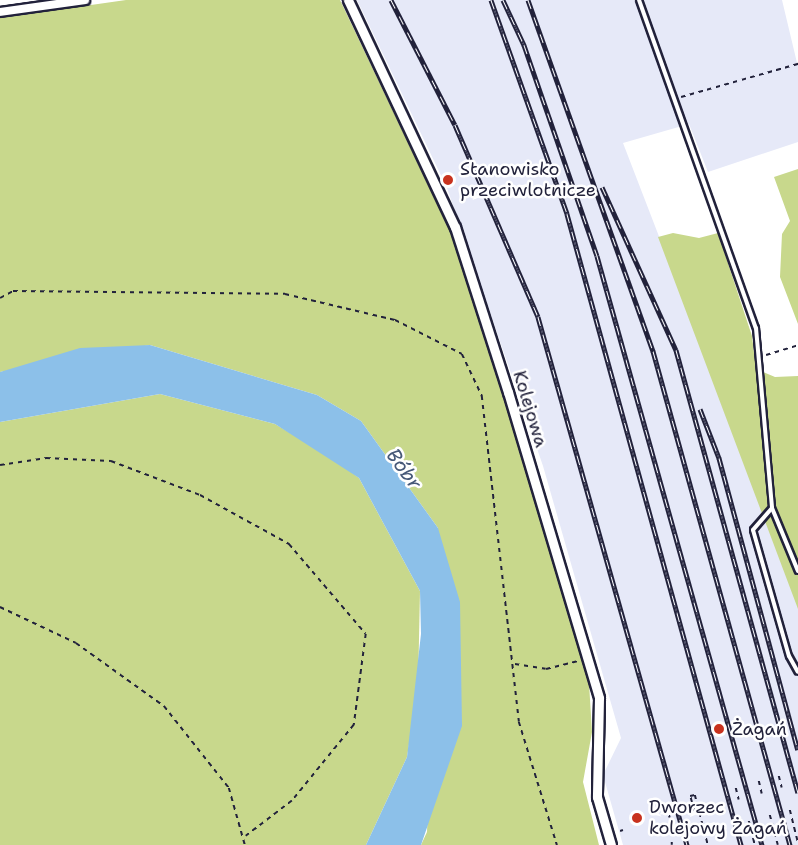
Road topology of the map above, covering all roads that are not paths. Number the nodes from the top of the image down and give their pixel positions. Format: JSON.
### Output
{"nodes":[{"id":1,"x":85,"y":0,"type":"edge"},
{"id":2,"x":348,"y":0,"type":"edge"},
{"id":3,"x":639,"y":0,"type":"edge"},
{"id":4,"x":62,"y":2,"type":"edge"},
{"id":5,"x":0,"y":12,"type":"edge"},
{"id":6,"x":772,"y":507,"type":"junction"},
{"id":7,"x":798,"y":571,"type":"edge"},
{"id":8,"x":798,"y":672,"type":"edge"},
{"id":9,"x":611,"y":845,"type":"edge"}],
"edges":[{"from":1,"to":4,"type":"street"},
{"from":2,"to":9,"type":"street","name":"Kolejowa"},
{"from":3,"to":6,"type":"lane"},
{"from":4,"to":5,"type":"street"},
{"from":6,"to":7,"type":"lane"},
{"from":6,"to":8,"type":"lane"}]}
